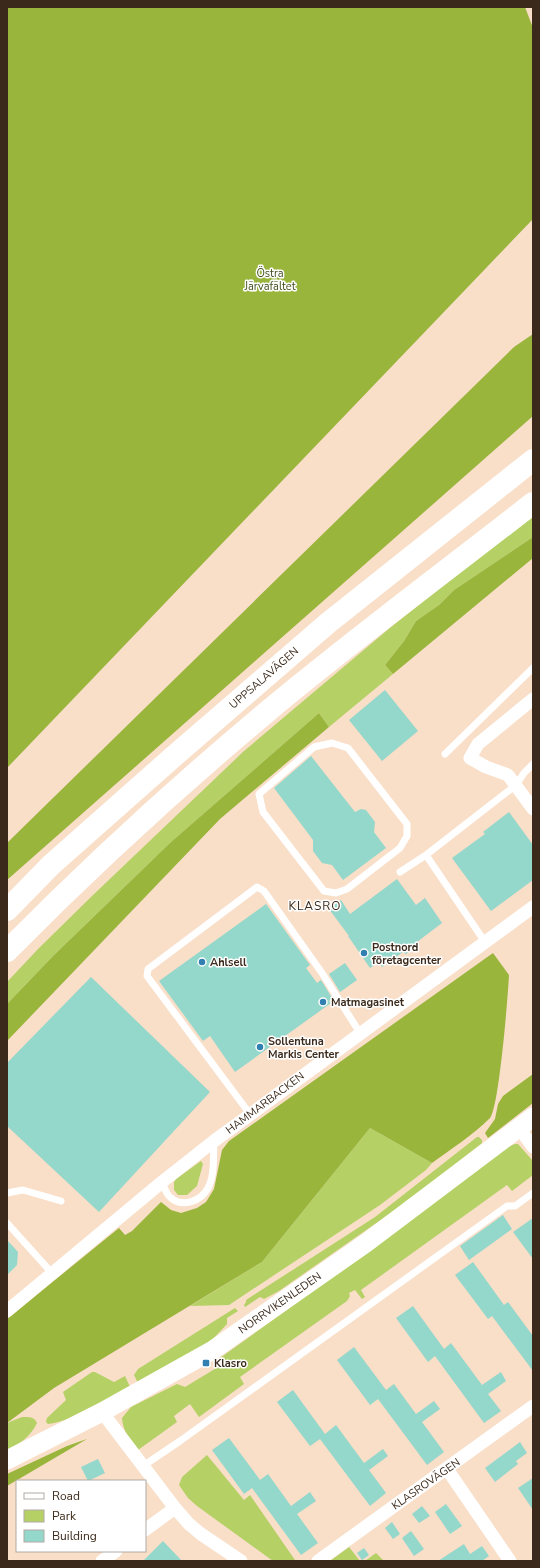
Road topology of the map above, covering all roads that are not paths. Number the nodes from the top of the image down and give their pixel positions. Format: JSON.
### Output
{"nodes":[{"id":1,"x":533,"y":460,"type":"edge"},
{"id":2,"x":533,"y":503,"type":"edge"},
{"id":3,"x":533,"y":668,"type":"edge"},
{"id":4,"x":533,"y":699,"type":"edge"},
{"id":5,"x":445,"y":754,"type":"dead end"},
{"id":6,"x":533,"y":764,"type":"edge"},
{"id":7,"x":516,"y":785,"type":"junction"},
{"id":8,"x":378,"y":788,"type":"joint"},
{"id":9,"x":533,"y":809,"type":"edge"},
{"id":10,"x":426,"y":855,"type":"junction"},
{"id":11,"x":400,"y":872,"type":"dead end"},
{"id":12,"x":533,"y":907,"type":"edge"},
{"id":13,"x":7,"y":910,"type":"edge"},
{"id":14,"x":485,"y":942,"type":"junction"},
{"id":15,"x":7,"y":951,"type":"edge"},
{"id":16,"x":360,"y":1033,"type":"junction"},
{"id":17,"x":250,"y":1114,"type":"junction"},
{"id":18,"x":526,"y":1122,"type":"edge"},
{"id":19,"x":214,"y":1141,"type":"junction"},
{"id":20,"x":533,"y":1147,"type":"edge"},
{"id":21,"x":162,"y":1182,"type":"junction"},
{"id":22,"x":7,"y":1192,"type":"edge"},
{"id":23,"x":533,"y":1193,"type":"edge"},
{"id":24,"x":61,"y":1201,"type":"dead end"},
{"id":25,"x":7,"y":1222,"type":"edge"},
{"id":26,"x":52,"y":1273,"type":"junction"},
{"id":27,"x":7,"y":1311,"type":"edge"},
{"id":28,"x":533,"y":1406,"type":"edge"},
{"id":29,"x":102,"y":1412,"type":"junction"},
{"id":30,"x":7,"y":1460,"type":"edge"},
{"id":31,"x":143,"y":1466,"type":"junction"},
{"id":32,"x":447,"y":1469,"type":"junction"},
{"id":33,"x":175,"y":1508,"type":"junction"},
{"id":34,"x":146,"y":1529,"type":"edge"},
{"id":35,"x":115,"y":1552,"type":"edge"},
{"id":36,"x":102,"y":1561,"type":"edge"},
{"id":37,"x":241,"y":1561,"type":"edge"},
{"id":38,"x":318,"y":1561,"type":"edge"},
{"id":39,"x":510,"y":1561,"type":"edge"}],
"edges":[{"from":1,"to":13,"type":"highway","name":"UPPSALAVÄGEN"},
{"from":2,"to":15,"type":"highway"},
{"from":3,"to":5,"type":"lane"},
{"from":4,"to":7,"type":"street"},
{"from":6,"to":7,"type":"lane"},
{"from":7,"to":9,"type":"street"},
{"from":7,"to":10,"type":"lane"},
{"from":8,"to":8,"type":"lane"},
{"from":10,"to":11,"type":"lane"},
{"from":10,"to":14,"type":"lane"},
{"from":12,"to":14,"type":"street","name":"HAMMARBACKEN"},
{"from":14,"to":16,"type":"street","name":"HAMMARBACKEN"},
{"from":16,"to":17,"type":"street","name":"HAMMARBACKEN"},
{"from":16,"to":17,"type":"lane"},
{"from":17,"to":19,"type":"street","name":"HAMMARBACKEN"},
{"from":18,"to":20,"type":"street"},
{"from":18,"to":29,"type":"main road","name":"NORRVIKENLEDEN"},
{"from":19,"to":21,"type":"street","name":"HAMMARBACKEN"},
{"from":19,"to":21,"type":"lane"},
{"from":21,"to":26,"type":"street","name":"HAMMARBACKEN"},
{"from":22,"to":24,"type":"lane"},
{"from":23,"to":31,"type":"lane"},
{"from":25,"to":26,"type":"lane"},
{"from":26,"to":27,"type":"street","name":"HAMMARBACKEN"},
{"from":28,"to":32,"type":"street","name":"KLASROVÄGEN"},
{"from":29,"to":30,"type":"main road","name":"NORRVIKENLEDEN"},
{"from":29,"to":31,"type":"street"},
{"from":31,"to":33,"type":"street"},
{"from":32,"to":38,"type":"street","name":"KLASROVÄGEN"},
{"from":32,"to":39,"type":"street"},
{"from":33,"to":34,"type":"street"},
{"from":33,"to":37,"type":"street"},
{"from":35,"to":36,"type":"street"}]}
